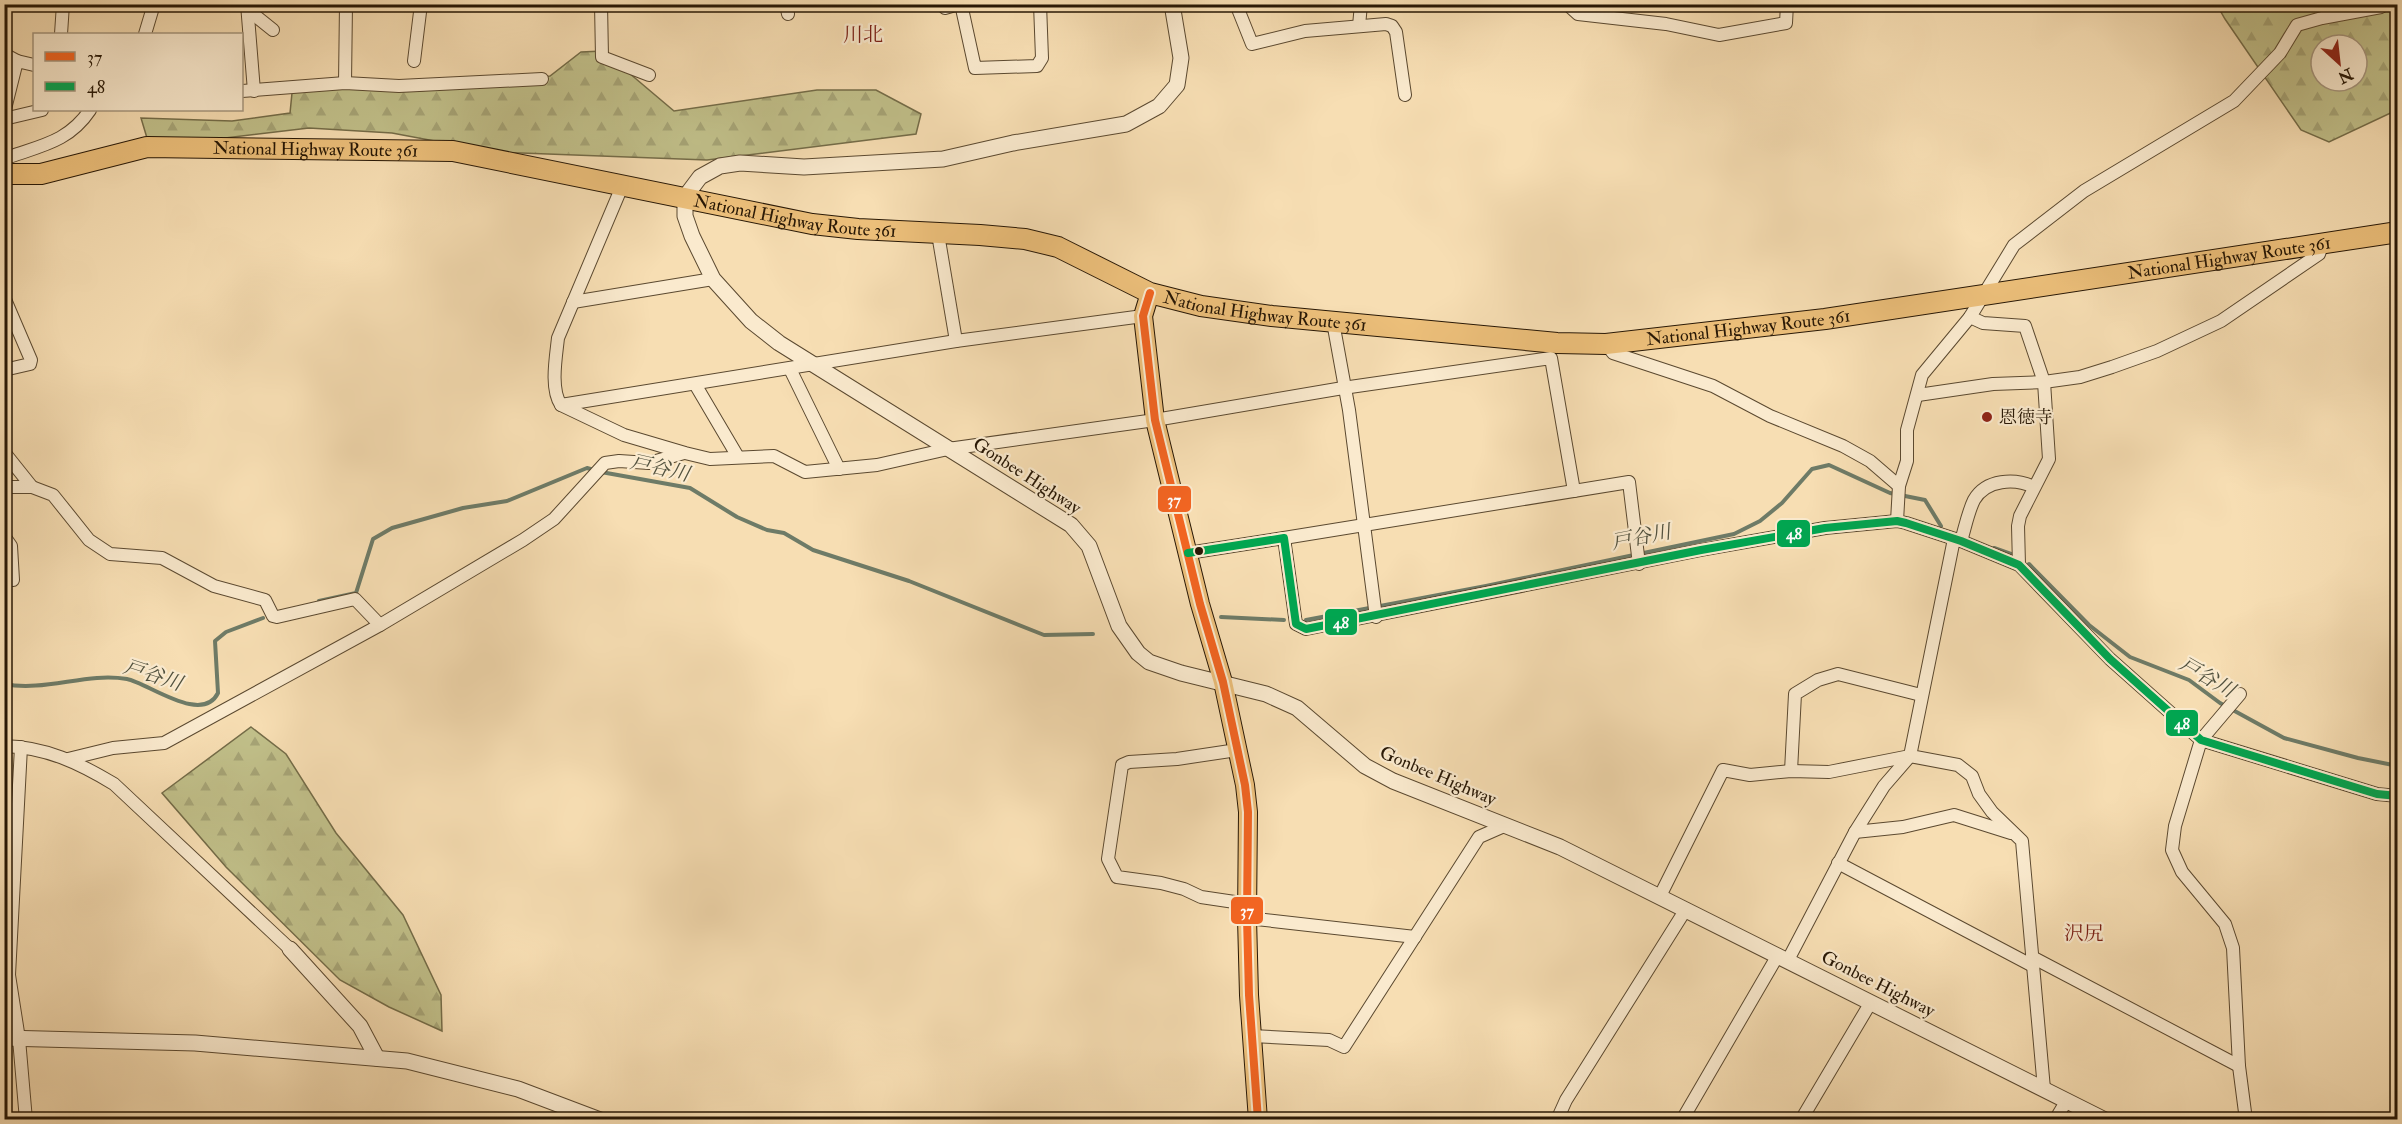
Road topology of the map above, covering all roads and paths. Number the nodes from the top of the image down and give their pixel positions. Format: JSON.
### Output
{"nodes":[{"id":1,"x":63,"y":4,"type":"edge"},
{"id":2,"x":154,"y":4,"type":"edge"},
{"id":3,"x":345,"y":4,"type":"edge"},
{"id":4,"x":421,"y":4,"type":"edge"},
{"id":5,"x":602,"y":4,"type":"edge"},
{"id":6,"x":945,"y":4,"type":"edge"},
{"id":7,"x":960,"y":4,"type":"edge"},
{"id":8,"x":1040,"y":4,"type":"edge"},
{"id":9,"x":1172,"y":4,"type":"edge"},
{"id":10,"x":1236,"y":4,"type":"edge"},
{"id":11,"x":1361,"y":4,"type":"edge"},
{"id":12,"x":1567,"y":4,"type":"edge"},
{"id":13,"x":1787,"y":4,"type":"edge"},
{"id":14,"x":2385,"y":4,"type":"edge"},
{"id":15,"x":247,"y":8,"type":"edge"},
{"id":16,"x":1359,"y":26,"type":"junction"},
{"id":17,"x":273,"y":30,"type":"dead end"},
{"id":18,"x":61,"y":33,"type":"edge"},
{"id":19,"x":145,"y":33,"type":"edge"},
{"id":20,"x":4,"y":54,"type":"edge"},
{"id":21,"x":17,"y":61,"type":"junction"},
{"id":22,"x":414,"y":61,"type":"dead end"},
{"id":23,"x":33,"y":65,"type":"edge"},
{"id":24,"x":649,"y":75,"type":"dead end"},
{"id":25,"x":542,"y":79,"type":"dead end"},
{"id":26,"x":345,"y":83,"type":"junction"},
{"id":27,"x":248,"y":91,"type":"edge"},
{"id":28,"x":1405,"y":95,"type":"dead end"},
{"id":29,"x":38,"y":111,"type":"edge"},
{"id":30,"x":89,"y":111,"type":"edge"},
{"id":31,"x":4,"y":113,"type":"edge"},
{"id":32,"x":4,"y":119,"type":"edge"},
{"id":33,"x":4,"y":157,"type":"edge"},
{"id":34,"x":4,"y":174,"type":"edge"},
{"id":35,"x":623,"y":184,"type":"junction"},
{"id":36,"x":685,"y":197,"type":"junction"},
{"id":37,"x":2397,"y":232,"type":"edge"},
{"id":38,"x":938,"y":234,"type":"junction"},
{"id":39,"x":2323,"y":243,"type":"junction"},
{"id":40,"x":713,"y":279,"type":"junction"},
{"id":41,"x":1150,"y":294,"type":"junction"},
{"id":42,"x":1984,"y":295,"type":"junction"},
{"id":43,"x":4,"y":297,"type":"edge"},
{"id":44,"x":573,"y":302,"type":"junction"},
{"id":45,"x":1143,"y":316,"type":"junction"},
{"id":46,"x":1970,"y":317,"type":"junction"},
{"id":47,"x":1333,"y":322,"type":"junction"},
{"id":48,"x":956,"y":341,"type":"junction"},
{"id":49,"x":1606,"y":344,"type":"junction"},
{"id":50,"x":1554,"y":350,"type":"junction"},
{"id":51,"x":816,"y":365,"type":"junction"},
{"id":52,"x":790,"y":369,"type":"junction"},
{"id":53,"x":4,"y":370,"type":"edge"},
{"id":54,"x":2044,"y":382,"type":"junction"},
{"id":55,"x":695,"y":384,"type":"junction"},
{"id":56,"x":1343,"y":388,"type":"junction"},
{"id":57,"x":1918,"y":395,"type":"junction"},
{"id":58,"x":561,"y":405,"type":"junction"},
{"id":59,"x":1155,"y":420,"type":"junction"},
{"id":60,"x":948,"y":449,"type":"junction"},
{"id":61,"x":4,"y":452,"type":"edge"},
{"id":62,"x":685,"y":453,"type":"junction"},
{"id":63,"x":738,"y":457,"type":"junction"},
{"id":64,"x":839,"y":469,"type":"junction"},
{"id":65,"x":1899,"y":486,"type":"junction"},
{"id":66,"x":4,"y":487,"type":"edge"},
{"id":67,"x":32,"y":487,"type":"junction"},
{"id":68,"x":2034,"y":487,"type":"junction"},
{"id":69,"x":1574,"y":491,"type":"junction"},
{"id":70,"x":1897,"y":521,"type":"junction"},
{"id":71,"x":1363,"y":525,"type":"junction"},
{"id":72,"x":4,"y":536,"type":"edge"},
{"id":73,"x":1284,"y":538,"type":"junction"},
{"id":74,"x":1958,"y":540,"type":"junction"},
{"id":75,"x":1188,"y":553,"type":"junction"},
{"id":76,"x":1638,"y":558,"type":"junction"},
{"id":77,"x":2019,"y":565,"type":"junction"},
{"id":78,"x":13,"y":580,"type":"dead end"},
{"id":79,"x":1375,"y":611,"type":"junction"},
{"id":80,"x":380,"y":625,"type":"junction"},
{"id":81,"x":1223,"y":682,"type":"junction"},
{"id":82,"x":1921,"y":695,"type":"junction"},
{"id":83,"x":2235,"y":698,"type":"dead end"},
{"id":84,"x":2201,"y":740,"type":"junction"},
{"id":85,"x":4,"y":746,"type":"edge"},
{"id":86,"x":21,"y":747,"type":"junction"},
{"id":87,"x":1237,"y":750,"type":"junction"},
{"id":88,"x":1910,"y":756,"type":"junction"},
{"id":89,"x":68,"y":759,"type":"junction"},
{"id":90,"x":1791,"y":771,"type":"junction"},
{"id":91,"x":2397,"y":795,"type":"edge"},
{"id":92,"x":1504,"y":826,"type":"junction"},
{"id":93,"x":1855,"y":832,"type":"junction"},
{"id":94,"x":2015,"y":834,"type":"junction"},
{"id":95,"x":1838,"y":863,"type":"junction"},
{"id":96,"x":1660,"y":896,"type":"junction"},
{"id":97,"x":1686,"y":909,"type":"junction"},
{"id":98,"x":1247,"y":911,"type":"junction"},
{"id":99,"x":1415,"y":937,"type":"junction"},
{"id":100,"x":290,"y":949,"type":"joint"},
{"id":101,"x":1783,"y":957,"type":"junction"},
{"id":102,"x":2033,"y":961,"type":"junction"},
{"id":103,"x":1871,"y":1002,"type":"junction"},
{"id":104,"x":1252,"y":1036,"type":"junction"},
{"id":105,"x":12,"y":1038,"type":"edge"},
{"id":106,"x":377,"y":1058,"type":"junction"},
{"id":107,"x":2239,"y":1066,"type":"junction"},
{"id":108,"x":2044,"y":1089,"type":"junction"},
{"id":109,"x":2067,"y":1100,"type":"junction"},
{"id":110,"x":26,"y":1119,"type":"edge"},
{"id":111,"x":600,"y":1119,"type":"edge"},
{"id":112,"x":1258,"y":1119,"type":"edge"},
{"id":113,"x":1557,"y":1119,"type":"edge"},
{"id":114,"x":1682,"y":1119,"type":"edge"},
{"id":115,"x":1801,"y":1119,"type":"edge"},
{"id":116,"x":2055,"y":1119,"type":"edge"},
{"id":117,"x":2105,"y":1119,"type":"edge"},
{"id":118,"x":2246,"y":1119,"type":"edge"}],
"edges":[{"from":1,"to":18,"type":"street"},
{"from":2,"to":19,"type":"street"},
{"from":3,"to":26,"type":"street"},
{"from":4,"to":22,"type":"street"},
{"from":5,"to":24,"type":"street"},
{"from":6,"to":7,"type":"street"},
{"from":7,"to":8,"type":"street"},
{"from":9,"to":36,"type":"street"},
{"from":10,"to":16,"type":"street"},
{"from":11,"to":16,"type":"street"},
{"from":12,"to":13,"type":"street"},
{"from":14,"to":42,"type":"street"},
{"from":15,"to":17,"type":"street"},
{"from":15,"to":27,"type":"street"},
{"from":16,"to":28,"type":"street"},
{"from":20,"to":21,"type":"street"},
{"from":21,"to":23,"type":"street"},
{"from":21,"to":31,"type":"street"},
{"from":25,"to":26,"type":"street"},
{"from":26,"to":27,"type":"street"},
{"from":29,"to":32,"type":"street"},
{"from":30,"to":33,"type":"street"},
{"from":34,"to":35,"type":"highway","name":"National Highway Route 361"},
{"from":35,"to":36,"type":"highway","name":"National Highway Route 361"},
{"from":35,"to":44,"type":"street"},
{"from":36,"to":38,"type":"highway","name":"National Highway Route 361"},
{"from":36,"to":40,"type":"street","name":"Gonbee Highway"},
{"from":37,"to":39,"type":"highway","name":"National Highway Route 361"},
{"from":38,"to":41,"type":"highway","name":"National Highway Route 361"},
{"from":38,"to":48,"type":"street"},
{"from":39,"to":42,"type":"highway","name":"National Highway Route 361"},
{"from":39,"to":54,"type":"street"},
{"from":40,"to":44,"type":"street"},
{"from":40,"to":51,"type":"street","name":"Gonbee Highway"},
{"from":41,"to":45,"type":"main road"},
{"from":41,"to":47,"type":"highway","name":"National Highway Route 361"},
{"from":42,"to":46,"type":"street"},
{"from":42,"to":49,"type":"highway","name":"National Highway Route 361"},
{"from":43,"to":53,"type":"street"},
{"from":44,"to":58,"type":"street"},
{"from":45,"to":48,"type":"street"},
{"from":45,"to":59,"type":"main road"},
{"from":46,"to":54,"type":"street"},
{"from":46,"to":57,"type":"street"},
{"from":47,"to":50,"type":"highway","name":"National Highway Route 361"},
{"from":47,"to":56,"type":"street"},
{"from":48,"to":51,"type":"street"},
{"from":49,"to":50,"type":"highway","name":"National Highway Route 361"},
{"from":49,"to":65,"type":"street"},
{"from":50,"to":56,"type":"street"},
{"from":50,"to":69,"type":"street"},
{"from":51,"to":52,"type":"street"},
{"from":51,"to":60,"type":"street","name":"Gonbee Highway"},
{"from":52,"to":55,"type":"street"},
{"from":52,"to":64,"type":"street"},
{"from":54,"to":57,"type":"street"},
{"from":54,"to":68,"type":"street"},
{"from":55,"to":58,"type":"street"},
{"from":55,"to":63,"type":"street"},
{"from":56,"to":59,"type":"street"},
{"from":56,"to":71,"type":"street"},
{"from":57,"to":65,"type":"street"},
{"from":58,"to":62,"type":"street"},
{"from":59,"to":60,"type":"street"},
{"from":59,"to":75,"type":"main road"},
{"from":60,"to":64,"type":"street"},
{"from":60,"to":81,"type":"street","name":"Gonbee Highway"},
{"from":61,"to":67,"type":"street"},
{"from":62,"to":63,"type":"street"},
{"from":62,"to":80,"type":"street"},
{"from":63,"to":64,"type":"street"},
{"from":65,"to":70,"type":"street"},
{"from":66,"to":67,"type":"street"},
{"from":67,"to":80,"type":"street"},
{"from":68,"to":74,"type":"street"},
{"from":68,"to":77,"type":"street"},
{"from":69,"to":71,"type":"street"},
{"from":69,"to":76,"type":"street"},
{"from":70,"to":74,"type":"street"},
{"from":70,"to":76,"type":"street"},
{"from":71,"to":73,"type":"street"},
{"from":71,"to":79,"type":"street"},
{"from":72,"to":78,"type":"street"},
{"from":73,"to":75,"type":"street"},
{"from":73,"to":79,"type":"street"},
{"from":74,"to":77,"type":"street"},
{"from":74,"to":82,"type":"street"},
{"from":75,"to":81,"type":"main road"},
{"from":76,"to":79,"type":"street"},
{"from":77,"to":84,"type":"street"},
{"from":80,"to":89,"type":"street"},
{"from":81,"to":87,"type":"main road"},
{"from":81,"to":92,"type":"street","name":"Gonbee Highway"},
{"from":82,"to":88,"type":"street"},
{"from":82,"to":90,"type":"street"},
{"from":83,"to":84,"type":"street"},
{"from":84,"to":91,"type":"street"},
{"from":84,"to":107,"type":"street"},
{"from":85,"to":86,"type":"street"},
{"from":86,"to":89,"type":"street"},
{"from":86,"to":105,"type":"street"},
{"from":87,"to":98,"type":"main road"},
{"from":87,"to":98,"type":"street"},
{"from":88,"to":90,"type":"street"},
{"from":88,"to":93,"type":"street"},
{"from":88,"to":94,"type":"street"},
{"from":89,"to":100,"type":"street"},
{"from":90,"to":96,"type":"street"},
{"from":92,"to":96,"type":"street","name":"Gonbee Highway"},
{"from":92,"to":99,"type":"street"},
{"from":93,"to":94,"type":"street"},
{"from":93,"to":95,"type":"street"},
{"from":94,"to":102,"type":"street"},
{"from":95,"to":101,"type":"street"},
{"from":95,"to":102,"type":"street"},
{"from":96,"to":97,"type":"street","name":"Gonbee Highway"},
{"from":97,"to":101,"type":"street","name":"Gonbee Highway"},
{"from":97,"to":113,"type":"street"},
{"from":98,"to":99,"type":"street"},
{"from":98,"to":104,"type":"main road"},
{"from":99,"to":104,"type":"street"},
{"from":100,"to":106,"type":"street"},
{"from":101,"to":103,"type":"street","name":"Gonbee Highway"},
{"from":101,"to":114,"type":"street"},
{"from":102,"to":107,"type":"street"},
{"from":102,"to":108,"type":"street"},
{"from":103,"to":108,"type":"street","name":"Gonbee Highway"},
{"from":103,"to":115,"type":"street"},
{"from":104,"to":112,"type":"main road"},
{"from":105,"to":106,"type":"street"},
{"from":105,"to":110,"type":"street"},
{"from":106,"to":111,"type":"street"},
{"from":107,"to":118,"type":"street"},
{"from":108,"to":109,"type":"street","name":"Gonbee Highway"},
{"from":109,"to":116,"type":"street"},
{"from":109,"to":117,"type":"street","name":"Gonbee Highway"}]}
